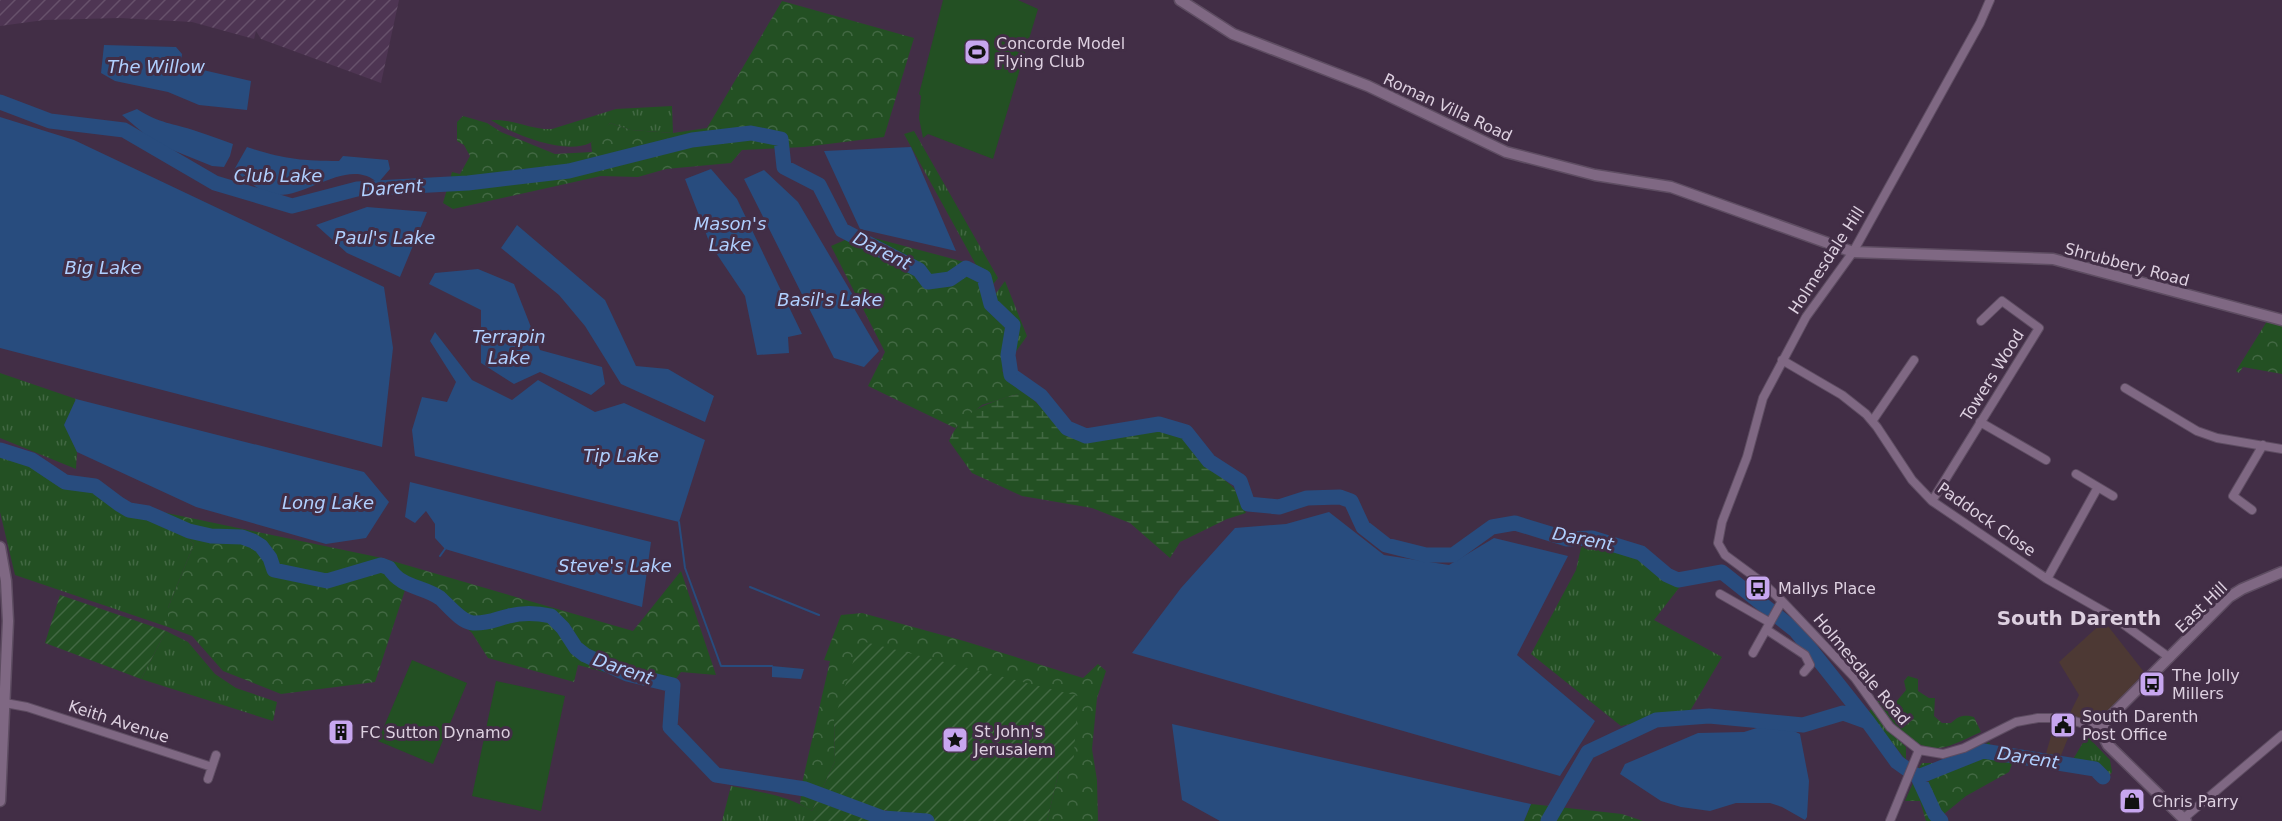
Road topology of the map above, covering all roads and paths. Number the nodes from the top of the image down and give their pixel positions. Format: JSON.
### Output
{"nodes":[{"id":1,"x":1180,"y":0,"type":"edge"},
{"id":2,"x":1990,"y":0,"type":"edge"},
{"id":3,"x":1852,"y":252,"type":"junction"},
{"id":4,"x":1981,"y":321,"type":"dead end"},
{"id":5,"x":2282,"y":321,"type":"edge"},
{"id":6,"x":1782,"y":360,"type":"junction"},
{"id":7,"x":1914,"y":360,"type":"dead end"},
{"id":8,"x":2125,"y":388,"type":"dead end"},
{"id":9,"x":1873,"y":420,"type":"junction"},
{"id":10,"x":1980,"y":422,"type":"junction"},
{"id":11,"x":2263,"y":445,"type":"junction"},
{"id":12,"x":2282,"y":449,"type":"edge"},
{"id":13,"x":2046,"y":460,"type":"dead end"},
{"id":14,"x":2076,"y":474,"type":"dead end"},
{"id":15,"x":2098,"y":487,"type":"junction"},
{"id":16,"x":2114,"y":496,"type":"dead end"},
{"id":17,"x":1932,"y":501,"type":"junction"},
{"id":18,"x":2252,"y":510,"type":"dead end"},
{"id":19,"x":0,"y":547,"type":"edge"},
{"id":20,"x":1720,"y":548,"type":"joint"},
{"id":21,"x":2282,"y":572,"type":"edge"},
{"id":22,"x":2047,"y":579,"type":"junction"},
{"id":23,"x":1720,"y":594,"type":"dead end"},
{"id":24,"x":1781,"y":603,"type":"junction"},
{"id":25,"x":1769,"y":623,"type":"junction"},
{"id":26,"x":1753,"y":653,"type":"dead end"},
{"id":27,"x":2170,"y":658,"type":"junction"},
{"id":28,"x":1804,"y":672,"type":"dead end"},
{"id":29,"x":5,"y":703,"type":"junction"},
{"id":30,"x":2103,"y":730,"type":"junction"},
{"id":31,"x":2282,"y":735,"type":"edge"},
{"id":32,"x":1917,"y":754,"type":"junction"},
{"id":33,"x":216,"y":755,"type":"dead end"},
{"id":34,"x":212,"y":767,"type":"junction"},
{"id":35,"x":208,"y":779,"type":"dead end"},
{"id":36,"x":0,"y":801,"type":"edge"},
{"id":37,"x":2185,"y":819,"type":"edge"},
{"id":38,"x":1890,"y":821,"type":"edge"}],
"edges":[{"from":1,"to":3,"type":"street","name":"Roman Villa Road"},
{"from":2,"to":3,"type":"street","name":"Holmesdale Hill"},
{"from":3,"to":5,"type":"street","name":"Shrubbery Road"},
{"from":3,"to":6,"type":"street","name":"Holmesdale Hill"},
{"from":4,"to":10,"type":"street","name":"Towers Wood"},
{"from":6,"to":9,"type":"street","name":"Paddock Close"},
{"from":6,"to":20,"type":"street","name":"Holmesdale Hill"},
{"from":7,"to":9,"type":"street"},
{"from":8,"to":11,"type":"street"},
{"from":9,"to":17,"type":"street","name":"Paddock Close"},
{"from":10,"to":13,"type":"street"},
{"from":10,"to":17,"type":"street","name":"Towers Wood"},
{"from":11,"to":12,"type":"street"},
{"from":11,"to":18,"type":"street"},
{"from":14,"to":15,"type":"street"},
{"from":15,"to":16,"type":"street"},
{"from":15,"to":22,"type":"street"},
{"from":17,"to":22,"type":"street","name":"Paddock Close"},
{"from":19,"to":29,"type":"street"},
{"from":20,"to":24,"type":"street","name":"Holmesdale Road"},
{"from":21,"to":27,"type":"street","name":"East Hill"},
{"from":22,"to":27,"type":"street","name":"Paddock Close"},
{"from":23,"to":25,"type":"street"},
{"from":24,"to":25,"type":"street"},
{"from":24,"to":32,"type":"street","name":"Holmesdale Road"},
{"from":25,"to":26,"type":"street"},
{"from":25,"to":28,"type":"street"},
{"from":27,"to":30,"type":"street","name":"East Hill"},
{"from":29,"to":34,"type":"street","name":"Keith Avenue"},
{"from":29,"to":36,"type":"street"},
{"from":30,"to":32,"type":"street"},
{"from":30,"to":37,"type":"street"},
{"from":31,"to":37,"type":"street"},
{"from":32,"to":38,"type":"street"},
{"from":33,"to":34,"type":"street"},
{"from":34,"to":35,"type":"street"}]}
